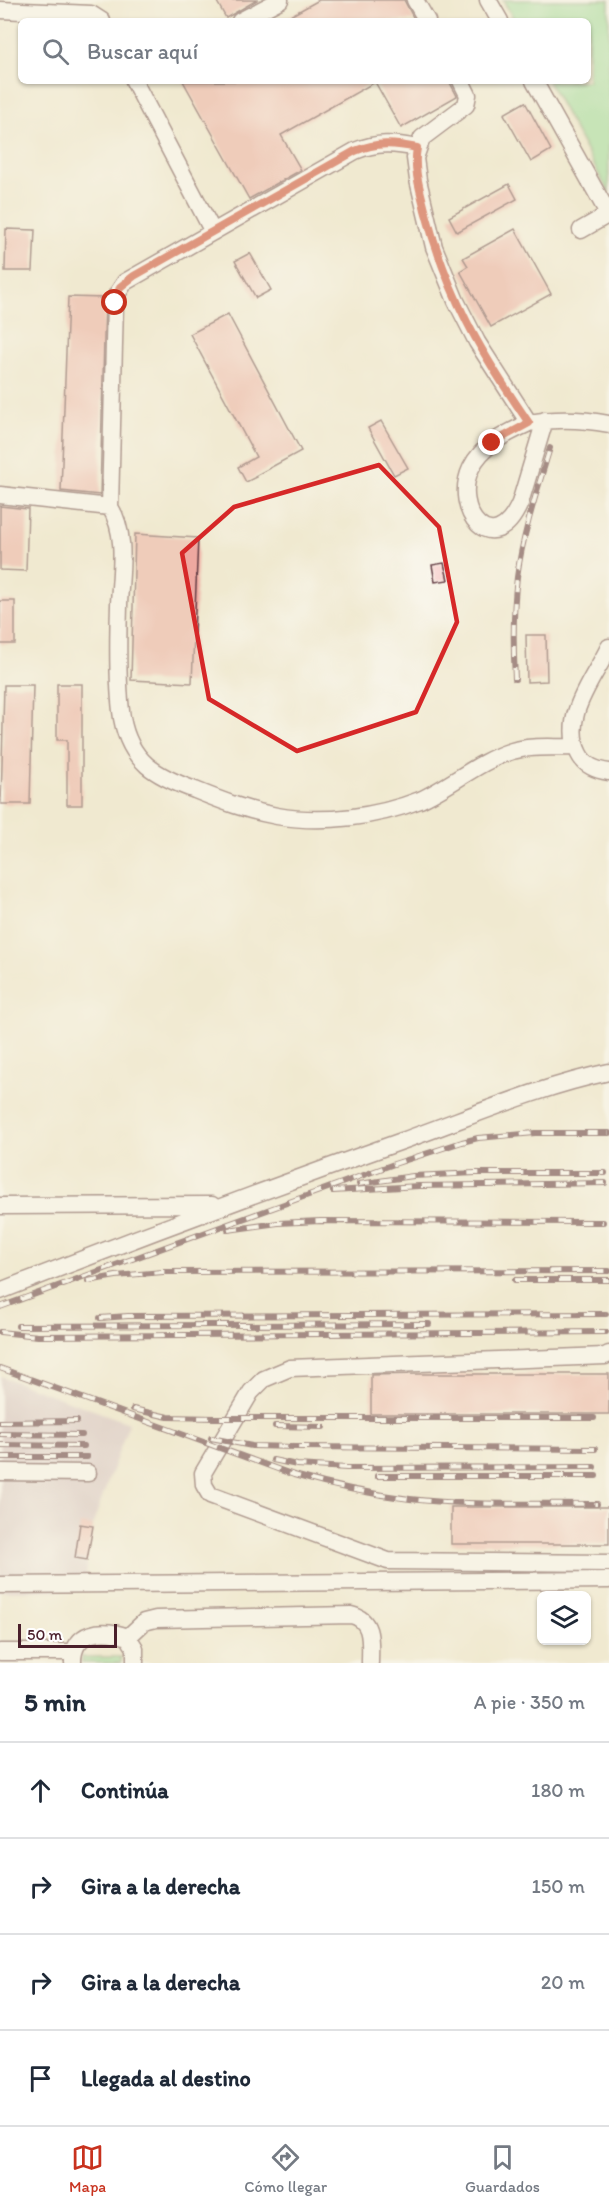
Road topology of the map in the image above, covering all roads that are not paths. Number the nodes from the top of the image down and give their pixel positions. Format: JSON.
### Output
{"nodes":[{"id":1,"x":280,"y":0,"type":"edge"},
{"id":2,"x":415,"y":0,"type":"edge"},
{"id":3,"x":488,"y":0,"type":"edge"},
{"id":4,"x":0,"y":10,"type":"edge"},
{"id":5,"x":97,"y":18,"type":"edge"},
{"id":6,"x":246,"y":18,"type":"edge"},
{"id":7,"x":425,"y":18,"type":"edge"},
{"id":8,"x":498,"y":18,"type":"edge"},
{"id":9,"x":136,"y":84,"type":"edge"},
{"id":10,"x":462,"y":84,"type":"edge"},
{"id":11,"x":536,"y":84,"type":"edge"},
{"id":12,"x":417,"y":148,"type":"junction"},
{"id":13,"x":609,"y":214,"type":"edge"},
{"id":14,"x":581,"y":230,"type":"dead end"},
{"id":15,"x":213,"y":232,"type":"junction"},
{"id":16,"x":537,"y":422,"type":"junction"},
{"id":17,"x":609,"y":424,"type":"edge"},
{"id":18,"x":0,"y":495,"type":"edge"},
{"id":19,"x":110,"y":507,"type":"junction"},
{"id":20,"x":609,"y":647,"type":"edge"},
{"id":21,"x":575,"y":747,"type":"junction"},
{"id":22,"x":609,"y":772,"type":"edge"},
{"id":23,"x":609,"y":1072,"type":"edge"},
{"id":24,"x":222,"y":1205,"type":"junction"},
{"id":25,"x":0,"y":1206,"type":"edge"},
{"id":26,"x":0,"y":1291,"type":"edge"},
{"id":27,"x":609,"y":1354,"type":"edge"},
{"id":28,"x":0,"y":1472,"type":"edge"},
{"id":29,"x":88,"y":1473,"type":"dead end"},
{"id":30,"x":609,"y":1563,"type":"edge"},
{"id":31,"x":609,"y":1580,"type":"edge"},
{"id":32,"x":0,"y":1586,"type":"edge"},
{"id":33,"x":133,"y":1650,"type":"edge"},
{"id":34,"x":0,"y":1652,"type":"edge"},
{"id":35,"x":73,"y":1657,"type":"edge"},
{"id":36,"x":370,"y":1663,"type":"edge"}],
"edges":[{"from":1,"to":6,"type":"street"},
{"from":2,"to":7,"type":"street"},
{"from":3,"to":8,"type":"street"},
{"from":4,"to":5,"type":"street"},
{"from":9,"to":15,"type":"street"},
{"from":10,"to":12,"type":"street"},
{"from":11,"to":13,"type":"street"},
{"from":12,"to":15,"type":"street"},
{"from":12,"to":16,"type":"street"},
{"from":13,"to":14,"type":"street"},
{"from":15,"to":19,"type":"street"},
{"from":16,"to":16,"type":"street"},
{"from":16,"to":17,"type":"street"},
{"from":18,"to":19,"type":"street"},
{"from":19,"to":21,"type":"street"},
{"from":20,"to":21,"type":"street"},
{"from":21,"to":22,"type":"street"},
{"from":23,"to":24,"type":"street"},
{"from":24,"to":25,"type":"street"},
{"from":24,"to":26,"type":"street"},
{"from":27,"to":30,"type":"street"},
{"from":28,"to":29,"type":"street"},
{"from":31,"to":32,"type":"street"},
{"from":33,"to":35,"type":"street"},
{"from":33,"to":36,"type":"street"},
{"from":34,"to":35,"type":"street"}]}
